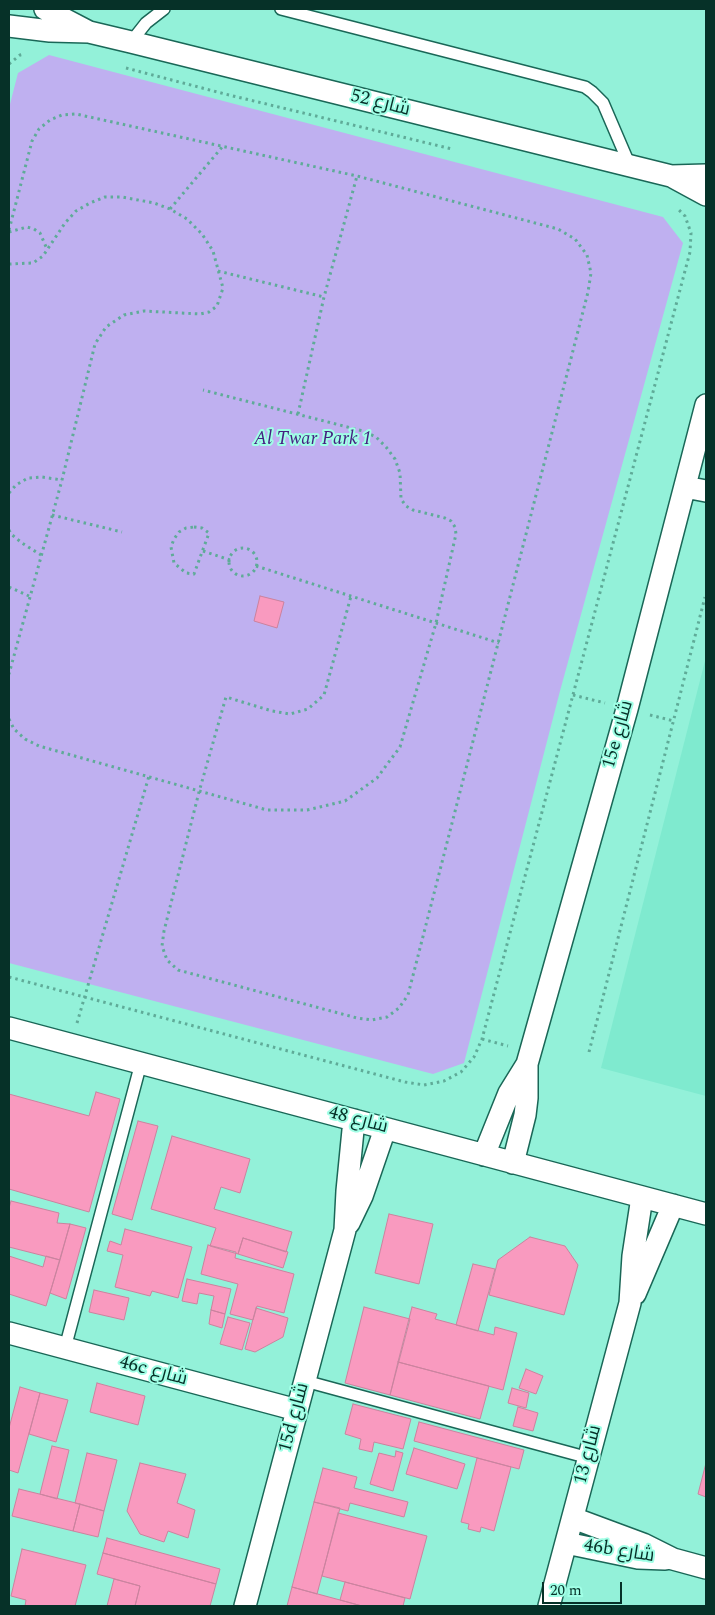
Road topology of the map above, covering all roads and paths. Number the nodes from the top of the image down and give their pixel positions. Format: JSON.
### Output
{"nodes":[{"id":1,"x":45,"y":9,"type":"edge"},
{"id":2,"x":164,"y":9,"type":"edge"},
{"id":3,"x":281,"y":9,"type":"edge"},
{"id":4,"x":9,"y":26,"type":"edge"},
{"id":5,"x":89,"y":32,"type":"junction"},
{"id":6,"x":131,"y":42,"type":"junction"},
{"id":7,"x":27,"y":53,"type":"dead end"},
{"id":8,"x":9,"y":64,"type":"edge"},
{"id":9,"x":121,"y":67,"type":"dead end"},
{"id":10,"x":223,"y":146,"type":"junction"},
{"id":11,"x":458,"y":150,"type":"dead end"},
{"id":12,"x":630,"y":166,"type":"junction"},
{"id":13,"x":706,"y":175,"type":"edge"},
{"id":14,"x":357,"y":176,"type":"junction"},
{"id":15,"x":671,"y":176,"type":"junction"},
{"id":16,"x":706,"y":196,"type":"edge"},
{"id":17,"x":170,"y":209,"type":"junction"},
{"id":18,"x":678,"y":210,"type":"dead end"},
{"id":19,"x":9,"y":231,"type":"edge"},
{"id":20,"x":48,"y":250,"type":"junction"},
{"id":21,"x":9,"y":264,"type":"edge"},
{"id":22,"x":218,"y":271,"type":"junction"},
{"id":23,"x":324,"y":296,"type":"junction"},
{"id":24,"x":203,"y":390,"type":"dead end"},
{"id":25,"x":706,"y":405,"type":"edge"},
{"id":26,"x":298,"y":414,"type":"junction"},
{"id":27,"x":699,"y":464,"type":"edge"},
{"id":28,"x":62,"y":480,"type":"junction"},
{"id":29,"x":685,"y":487,"type":"junction"},
{"id":30,"x":706,"y":491,"type":"edge"},
{"id":31,"x":9,"y":494,"type":"edge"},
{"id":32,"x":52,"y":515,"type":"junction"},
{"id":33,"x":9,"y":530,"type":"edge"},
{"id":34,"x":122,"y":532,"type":"dead end"},
{"id":35,"x":203,"y":551,"type":"junction"},
{"id":36,"x":41,"y":555,"type":"junction"},
{"id":37,"x":230,"y":560,"type":"junction"},
{"id":38,"x":256,"y":566,"type":"junction"},
{"id":39,"x":9,"y":587,"type":"edge"},
{"id":40,"x":29,"y":596,"type":"junction"},
{"id":41,"x":351,"y":596,"type":"junction"},
{"id":42,"x":705,"y":597,"type":"edge"},
{"id":43,"x":436,"y":623,"type":"junction"},
{"id":44,"x":499,"y":643,"type":"junction"},
{"id":45,"x":9,"y":674,"type":"edge"},
{"id":46,"x":9,"y":719,"type":"edge"},
{"id":47,"x":149,"y":776,"type":"junction"},
{"id":48,"x":199,"y":792,"type":"junction"},
{"id":49,"x":9,"y":977,"type":"edge"},
{"id":50,"x":84,"y":997,"type":"junction"},
{"id":51,"x":9,"y":1028,"type":"edge"},
{"id":52,"x":71,"y":1044,"type":"junction"},
{"id":53,"x":590,"y":1052,"type":"dead end"},
{"id":54,"x":141,"y":1063,"type":"junction"},
{"id":55,"x":527,"y":1064,"type":"junction"},
{"id":56,"x":354,"y":1120,"type":"junction"},
{"id":57,"x":385,"y":1129,"type":"junction"},
{"id":58,"x":484,"y":1155,"type":"junction"},
{"id":59,"x":513,"y":1163,"type":"junction"},
{"id":60,"x":642,"y":1197,"type":"junction"},
{"id":61,"x":673,"y":1206,"type":"junction"},
{"id":62,"x":706,"y":1214,"type":"edge"},
{"id":63,"x":345,"y":1230,"type":"junction"},
{"id":64,"x":630,"y":1303,"type":"junction"},
{"id":65,"x":9,"y":1333,"type":"edge"},
{"id":66,"x":65,"y":1348,"type":"junction"},
{"id":67,"x":305,"y":1381,"type":"junction"},
{"id":68,"x":297,"y":1410,"type":"junction"},
{"id":69,"x":588,"y":1458,"type":"junction"},
{"id":70,"x":573,"y":1518,"type":"junction"},
{"id":71,"x":566,"y":1543,"type":"junction"},
{"id":72,"x":673,"y":1559,"type":"junction"},
{"id":73,"x":706,"y":1568,"type":"edge"},
{"id":74,"x":245,"y":1606,"type":"edge"},
{"id":75,"x":549,"y":1606,"type":"edge"}],
"edges":[{"from":1,"to":5,"type":"street","name":"شارع 52"},
{"from":2,"to":6,"type":"lane"},
{"from":3,"to":12,"type":"lane"},
{"from":4,"to":5,"type":"street","name":"شارع 52"},
{"from":5,"to":6,"type":"street","name":"شارع 52"},
{"from":6,"to":12,"type":"street","name":"شارع 52"},
{"from":7,"to":8,"type":"path"},
{"from":9,"to":11,"type":"path"},
{"from":10,"to":14,"type":"path"},
{"from":10,"to":17,"type":"path"},
{"from":10,"to":19,"type":"path"},
{"from":12,"to":15,"type":"street","name":"شارع 52"},
{"from":13,"to":15,"type":"street","name":"شارع 52"},
{"from":14,"to":23,"type":"path"},
{"from":14,"to":44,"type":"path"},
{"from":15,"to":16,"type":"street","name":"شارع 52"},
{"from":17,"to":20,"type":"path"},
{"from":17,"to":22,"type":"path"},
{"from":18,"to":50,"type":"path"},
{"from":19,"to":20,"type":"path"},
{"from":20,"to":21,"type":"path"},
{"from":22,"to":23,"type":"path"},
{"from":22,"to":28,"type":"path"},
{"from":23,"to":26,"type":"path"},
{"from":24,"to":26,"type":"path"},
{"from":25,"to":27,"type":"street","name":"15e شارع"},
{"from":26,"to":43,"type":"path"},
{"from":27,"to":29,"type":"street","name":"15e شارع"},
{"from":28,"to":31,"type":"path"},
{"from":28,"to":32,"type":"path"},
{"from":29,"to":30,"type":"street"},
{"from":29,"to":55,"type":"street","name":"15e شارع"},
{"from":32,"to":34,"type":"path"},
{"from":32,"to":36,"type":"path"},
{"from":33,"to":36,"type":"path"},
{"from":35,"to":35,"type":"path"},
{"from":35,"to":37,"type":"path"},
{"from":36,"to":40,"type":"path"},
{"from":37,"to":38,"type":"path"},
{"from":37,"to":38,"type":"path"},
{"from":38,"to":41,"type":"path"},
{"from":39,"to":40,"type":"path"},
{"from":40,"to":45,"type":"path"},
{"from":41,"to":43,"type":"path"},
{"from":41,"to":48,"type":"path"},
{"from":42,"to":53,"type":"path"},
{"from":43,"to":44,"type":"path"},
{"from":43,"to":48,"type":"path"},
{"from":44,"to":48,"type":"path"},
{"from":46,"to":47,"type":"path"},
{"from":47,"to":48,"type":"path"},
{"from":47,"to":50,"type":"path"},
{"from":49,"to":50,"type":"path"},
{"from":50,"to":52,"type":"path"},
{"from":51,"to":52,"type":"street","name":"شارع 48"},
{"from":52,"to":54,"type":"street","name":"شارع 48"},
{"from":54,"to":56,"type":"street","name":"شارع 48"},
{"from":54,"to":66,"type":"lane"},
{"from":55,"to":58,"type":"street","name":"15e شارع"},
{"from":55,"to":59,"type":"street","name":"15e شارع"},
{"from":56,"to":57,"type":"street","name":"شارع 48"},
{"from":56,"to":63,"type":"street","name":"15d شارع"},
{"from":57,"to":58,"type":"street","name":"شارع 48"},
{"from":57,"to":63,"type":"street","name":"15d شارع"},
{"from":58,"to":59,"type":"street","name":"شارع 48"},
{"from":59,"to":60,"type":"street","name":"شارع 48"},
{"from":60,"to":61,"type":"street","name":"شارع 48"},
{"from":60,"to":64,"type":"street","name":"شارع 13"},
{"from":61,"to":62,"type":"street","name":"شارع 48"},
{"from":61,"to":64,"type":"street","name":"شارع 13"},
{"from":63,"to":67,"type":"street","name":"15d شارع"},
{"from":64,"to":69,"type":"street","name":"شارع 13"},
{"from":65,"to":66,"type":"street","name":"46c شارع"},
{"from":66,"to":68,"type":"street","name":"46c شارع"},
{"from":67,"to":68,"type":"street","name":"15d شارع"},
{"from":67,"to":69,"type":"lane"},
{"from":68,"to":74,"type":"street","name":"15d شارع"},
{"from":69,"to":70,"type":"street","name":"شارع 13"},
{"from":70,"to":71,"type":"street","name":"شارع 13"},
{"from":70,"to":72,"type":"street","name":"46b شارع"},
{"from":71,"to":72,"type":"street","name":"46b شارع"},
{"from":71,"to":75,"type":"street","name":"شارع 13"},
{"from":72,"to":73,"type":"street","name":"46b شارع"}]}
